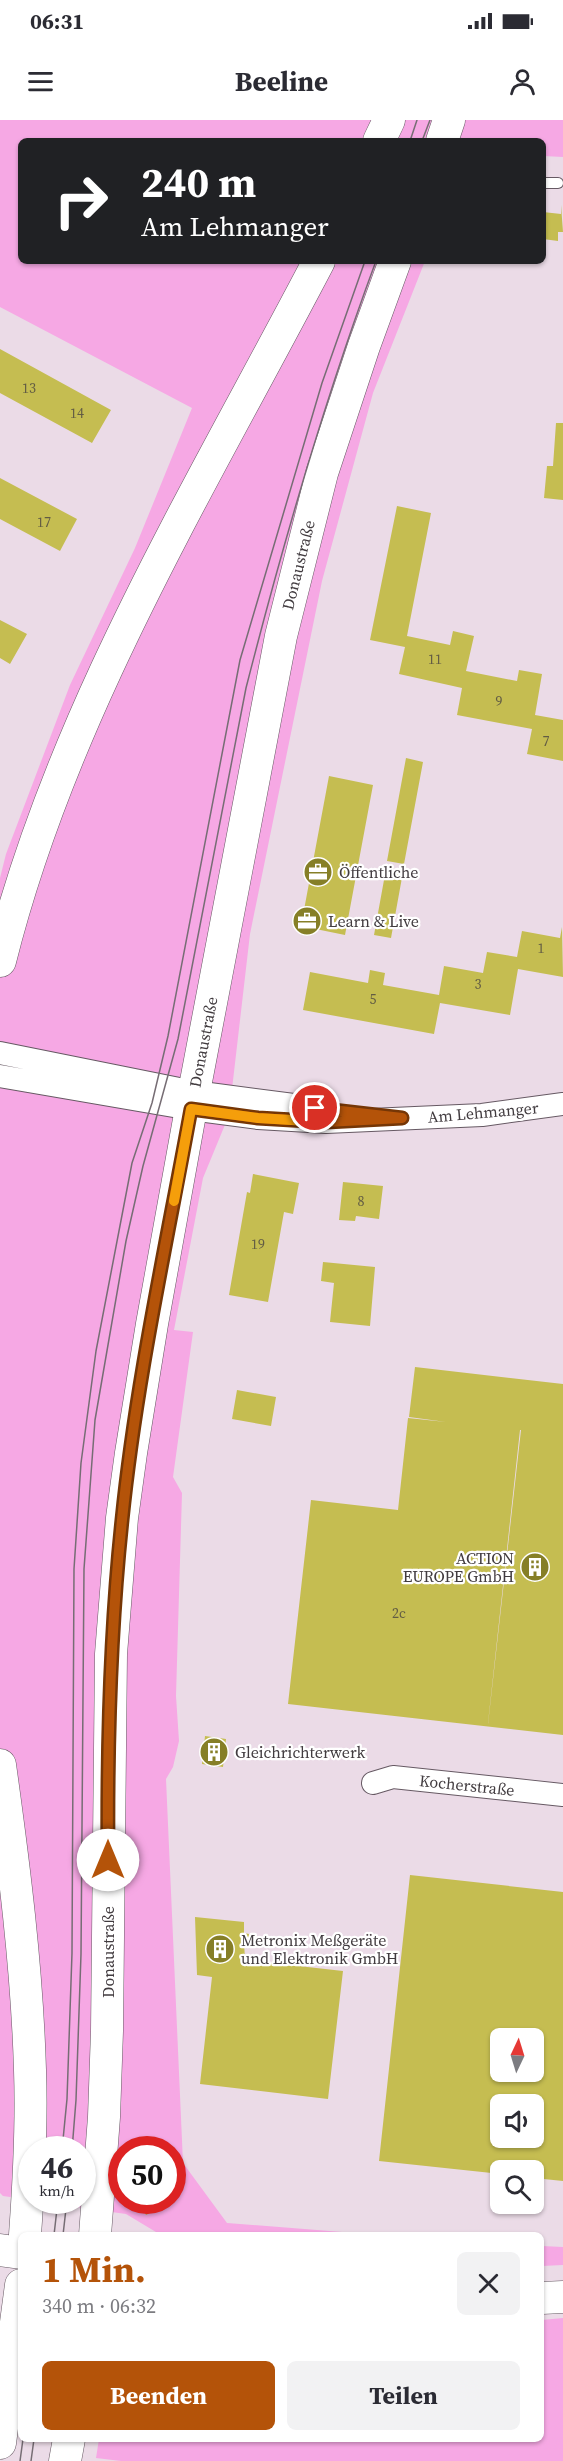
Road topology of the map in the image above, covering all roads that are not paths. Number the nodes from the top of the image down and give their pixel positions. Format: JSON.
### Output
{"nodes":[{"id":1,"x":389,"y":120,"type":"edge"},
{"id":2,"x":449,"y":120,"type":"edge"},
{"id":3,"x":380,"y":138,"type":"edge"},
{"id":4,"x":443,"y":138,"type":"edge"},
{"id":5,"x":546,"y":183,"type":"edge"},
{"id":6,"x":558,"y":183,"type":"dead end"},
{"id":7,"x":317,"y":264,"type":"edge"},
{"id":8,"x":394,"y":264,"type":"edge"},
{"id":9,"x":2,"y":949,"type":"edge"},
{"id":10,"x":0,"y":1053,"type":"edge"},
{"id":11,"x":0,"y":1076,"type":"edge"},
{"id":12,"x":192,"y":1101,"type":"junction"},
{"id":13,"x":563,"y":1104,"type":"edge"},
{"id":14,"x":0,"y":1765,"type":"edge"},
{"id":15,"x":373,"y":1783,"type":"dead end"},
{"id":16,"x":563,"y":1795,"type":"edge"},
{"id":17,"x":25,"y":2232,"type":"edge"},
{"id":18,"x":95,"y":2232,"type":"edge"},
{"id":19,"x":0,"y":2250,"type":"edge"},
{"id":20,"x":18,"y":2253,"type":"edge"},
{"id":21,"x":0,"y":2277,"type":"edge"},
{"id":22,"x":18,"y":2282,"type":"edge"},
{"id":23,"x":563,"y":2297,"type":"edge"},
{"id":24,"x":544,"y":2298,"type":"edge"},
{"id":25,"x":18,"y":2306,"type":"edge"},
{"id":26,"x":0,"y":2443,"type":"edge"}],
"edges":[{"from":1,"to":3,"type":"main road"},
{"from":2,"to":4,"type":"main road"},
{"from":5,"to":6,"type":"lane"},
{"from":7,"to":9,"type":"main road"},
{"from":8,"to":12,"type":"main road","name":"Donaustraße"},
{"from":10,"to":12,"type":"street"},
{"from":11,"to":12,"type":"street"},
{"from":12,"to":13,"type":"street","name":"Am Lehmanger"},
{"from":12,"to":18,"type":"main road","name":"Donaustraße"},
{"from":14,"to":17,"type":"main road"},
{"from":15,"to":16,"type":"street","name":"Kocherstraße"},
{"from":19,"to":20,"type":"main road"},
{"from":21,"to":22,"type":"main road"},
{"from":23,"to":24,"type":"main road"},
{"from":25,"to":26,"type":"main road"}]}
